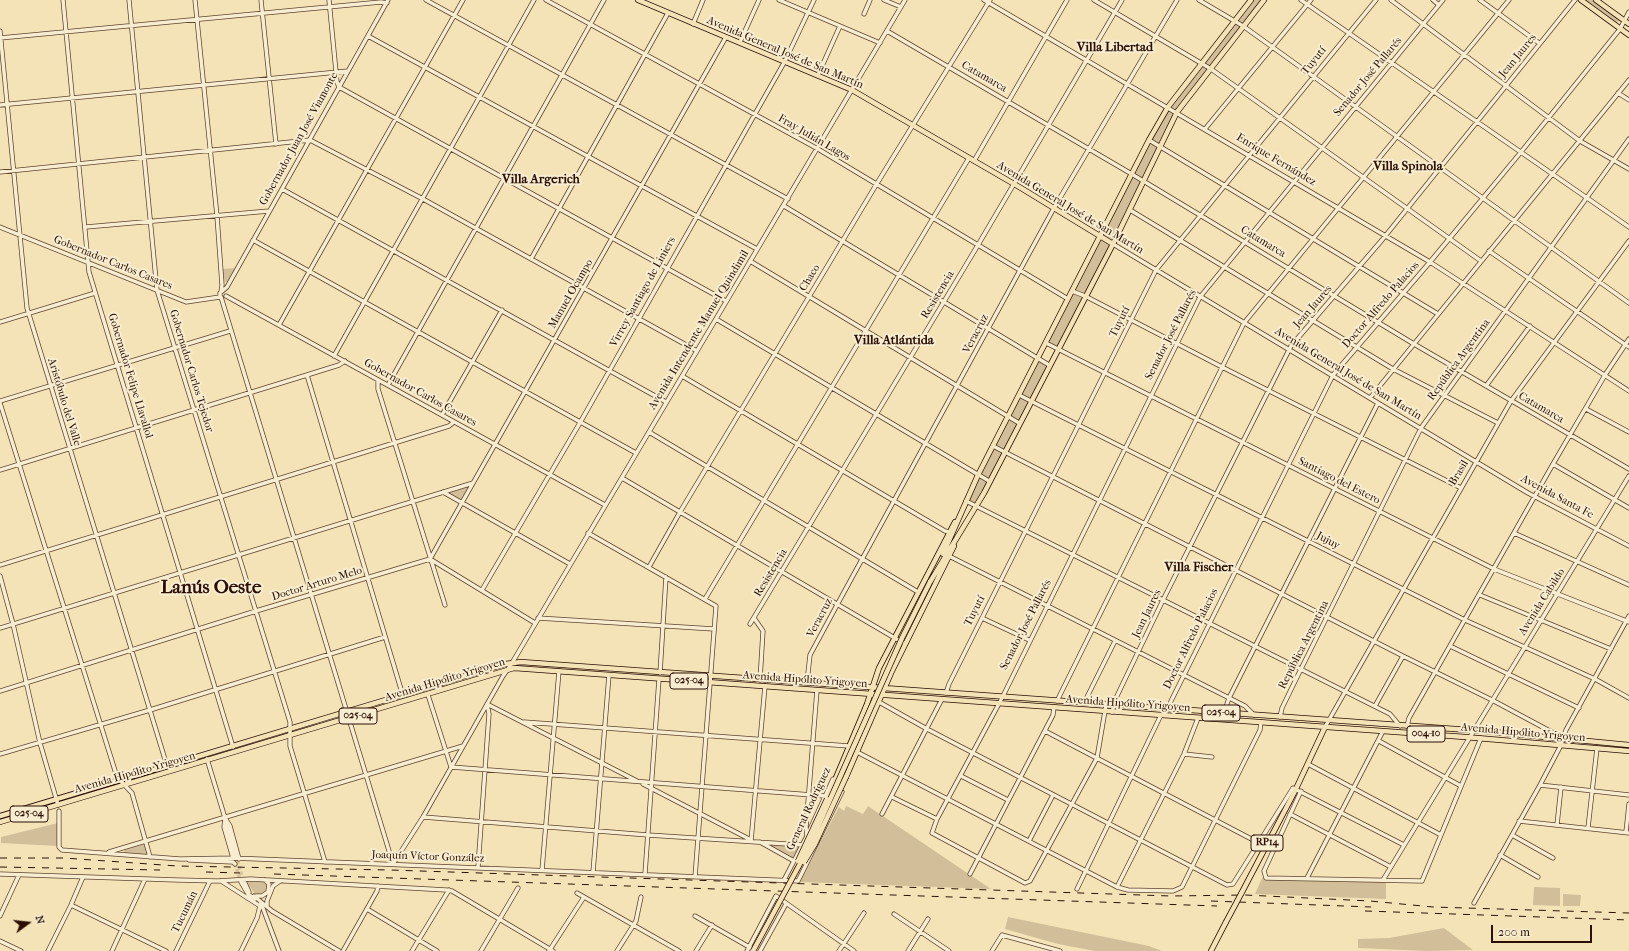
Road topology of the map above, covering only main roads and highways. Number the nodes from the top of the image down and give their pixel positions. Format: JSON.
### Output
{"nodes":[{"id":1,"x":638,"y":0,"type":"edge"},
{"id":2,"x":1250,"y":0,"type":"edge"},
{"id":3,"x":1264,"y":0,"type":"edge"},
{"id":4,"x":1581,"y":0,"type":"edge"},
{"id":5,"x":1596,"y":0,"type":"edge"},
{"id":6,"x":646,"y":2,"type":"edge"},
{"id":7,"x":1627,"y":22,"type":"edge"},
{"id":8,"x":1629,"y":35,"type":"edge"},
{"id":9,"x":1101,"y":235,"type":"junction"},
{"id":10,"x":1113,"y":244,"type":"junction"},
{"id":11,"x":960,"y":514,"type":"junction"},
{"id":12,"x":960,"y":532,"type":"junction"},
{"id":13,"x":936,"y":570,"type":"junction"},
{"id":14,"x":871,"y":687,"type":"junction"},
{"id":15,"x":884,"y":688,"type":"junction"},
{"id":16,"x":870,"y":694,"type":"junction"},
{"id":17,"x":882,"y":694,"type":"junction"},
{"id":18,"x":1328,"y":721,"type":"joint"},
{"id":19,"x":1325,"y":727,"type":"junction"},
{"id":20,"x":1629,"y":745,"type":"edge"},
{"id":21,"x":1629,"y":751,"type":"edge"},
{"id":22,"x":0,"y":816,"type":"edge"},
{"id":23,"x":0,"y":822,"type":"edge"},
{"id":24,"x":789,"y":883,"type":"junction"},
{"id":25,"x":754,"y":951,"type":"edge"},
{"id":26,"x":1211,"y":951,"type":"edge"}],
"edges":[{"from":1,"to":6,"type":"main road","name":"Avenida General José de San Martín"},
{"from":2,"to":9,"type":"main road"},
{"from":3,"to":10,"type":"main road"},
{"from":4,"to":8,"type":"main road"},
{"from":5,"to":7,"type":"main road"},
{"from":6,"to":9,"type":"main road","name":"Avenida General José de San Martín"},
{"from":9,"to":10,"type":"main road","name":"Avenida General José de San Martín"},
{"from":9,"to":11,"type":"main road"},
{"from":10,"to":12,"type":"main road"},
{"from":11,"to":13,"type":"main road"},
{"from":11,"to":14,"type":"main road"},
{"from":12,"to":13,"type":"main road"},
{"from":12,"to":15,"type":"main road","name":"General Rodríguez"},
{"from":13,"to":24,"type":"main road","bridge":true},
{"from":14,"to":15,"type":"main road","name":"Avenida Hipólito Yrigoyen","number":"025-04"},
{"from":14,"to":16,"type":"main road"},
{"from":14,"to":22,"type":"main road","name":"Avenida Hipólito Yrigoyen","number":"025-04"},
{"from":15,"to":17,"type":"main road","name":"General Rodríguez"},
{"from":15,"to":18,"type":"main road","name":"Avenida Hipólito Yrigoyen","number":"025-04"},
{"from":16,"to":17,"type":"main road","name":"Avenida Hipólito Yrigoyen","number":"025-04"},
{"from":16,"to":23,"type":"main road","name":"Avenida Hipólito Yrigoyen","number":"025-04"},
{"from":16,"to":24,"type":"main road","bridge":true},
{"from":17,"to":19,"type":"main road","name":"Avenida Hipólito Yrigoyen","number":"025-04"},
{"from":17,"to":24,"type":"main road","name":"General Rodríguez","bridge":true},
{"from":18,"to":20,"type":"main road","name":"Avenida Hipólito Yrigoyen","number":"004-10"},
{"from":19,"to":21,"type":"main road","name":"Avenida Hipólito Yrigoyen","number":"004-10"},
{"from":19,"to":26,"type":"main road","number":"RP14","bridge":true},
{"from":24,"to":25,"type":"main road","bridge":true}]}
